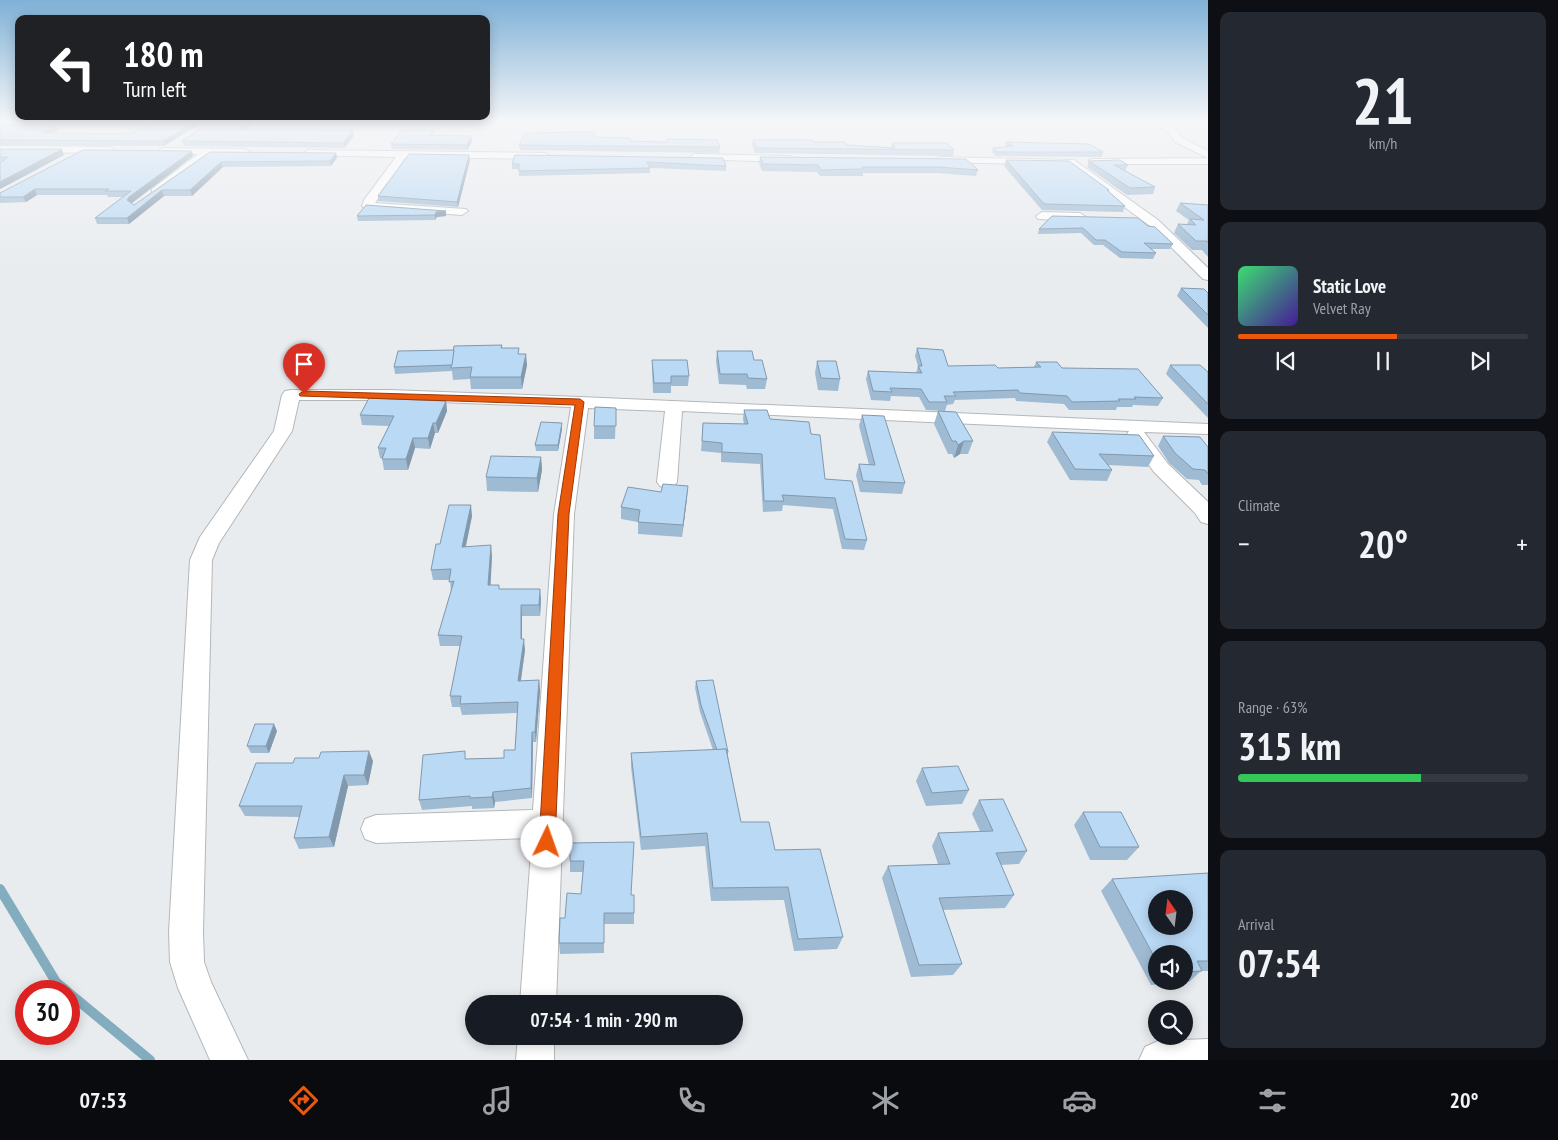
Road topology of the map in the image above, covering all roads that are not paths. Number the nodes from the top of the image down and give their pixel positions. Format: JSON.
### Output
{"nodes":[{"id":1,"x":183,"y":170,"type":"edge"},
{"id":2,"x":391,"y":170,"type":"edge"},
{"id":3,"x":1082,"y":170,"type":"edge"},
{"id":4,"x":146,"y":198,"type":"edge"},
{"id":5,"x":462,"y":211,"type":"dead end"},
{"id":6,"x":1042,"y":216,"type":"dead end"},
{"id":7,"x":1091,"y":217,"type":"edge"},
{"id":8,"x":1129,"y":218,"type":"edge"},
{"id":9,"x":1149,"y":218,"type":"junction"},
{"id":10,"x":1208,"y":276,"type":"edge"},
{"id":11,"x":580,"y":402,"type":"junction"},
{"id":12,"x":674,"y":406,"type":"junction"},
{"id":13,"x":1131,"y":425,"type":"junction"},
{"id":14,"x":1208,"y":429,"type":"edge"},
{"id":15,"x":667,"y":482,"type":"edge"},
{"id":16,"x":1208,"y":517,"type":"edge"},
{"id":17,"x":548,"y":824,"type":"junction"},
{"id":18,"x":376,"y":829,"type":"dead end"},
{"id":19,"x":538,"y":995,"type":"edge"},
{"id":20,"x":536,"y":1045,"type":"edge"},
{"id":21,"x":1208,"y":1058,"type":"edge"},
{"id":22,"x":229,"y":1060,"type":"edge"},
{"id":23,"x":535,"y":1060,"type":"edge"},
{"id":24,"x":1158,"y":1060,"type":"edge"}],
"edges":[{"from":1,"to":4,"type":"street"},
{"from":2,"to":5,"type":"street"},
{"from":3,"to":9,"type":"street"},
{"from":6,"to":7,"type":"street"},
{"from":8,"to":9,"type":"street"},
{"from":9,"to":10,"type":"street"},
{"from":11,"to":12,"type":"street"},
{"from":11,"to":17,"type":"street"},
{"from":11,"to":22,"type":"street"},
{"from":12,"to":13,"type":"street"},
{"from":12,"to":15,"type":"street"},
{"from":13,"to":14,"type":"street"},
{"from":13,"to":16,"type":"street"},
{"from":17,"to":18,"type":"street"},
{"from":17,"to":19,"type":"street"},
{"from":20,"to":23,"type":"street"},
{"from":21,"to":24,"type":"street"}]}
